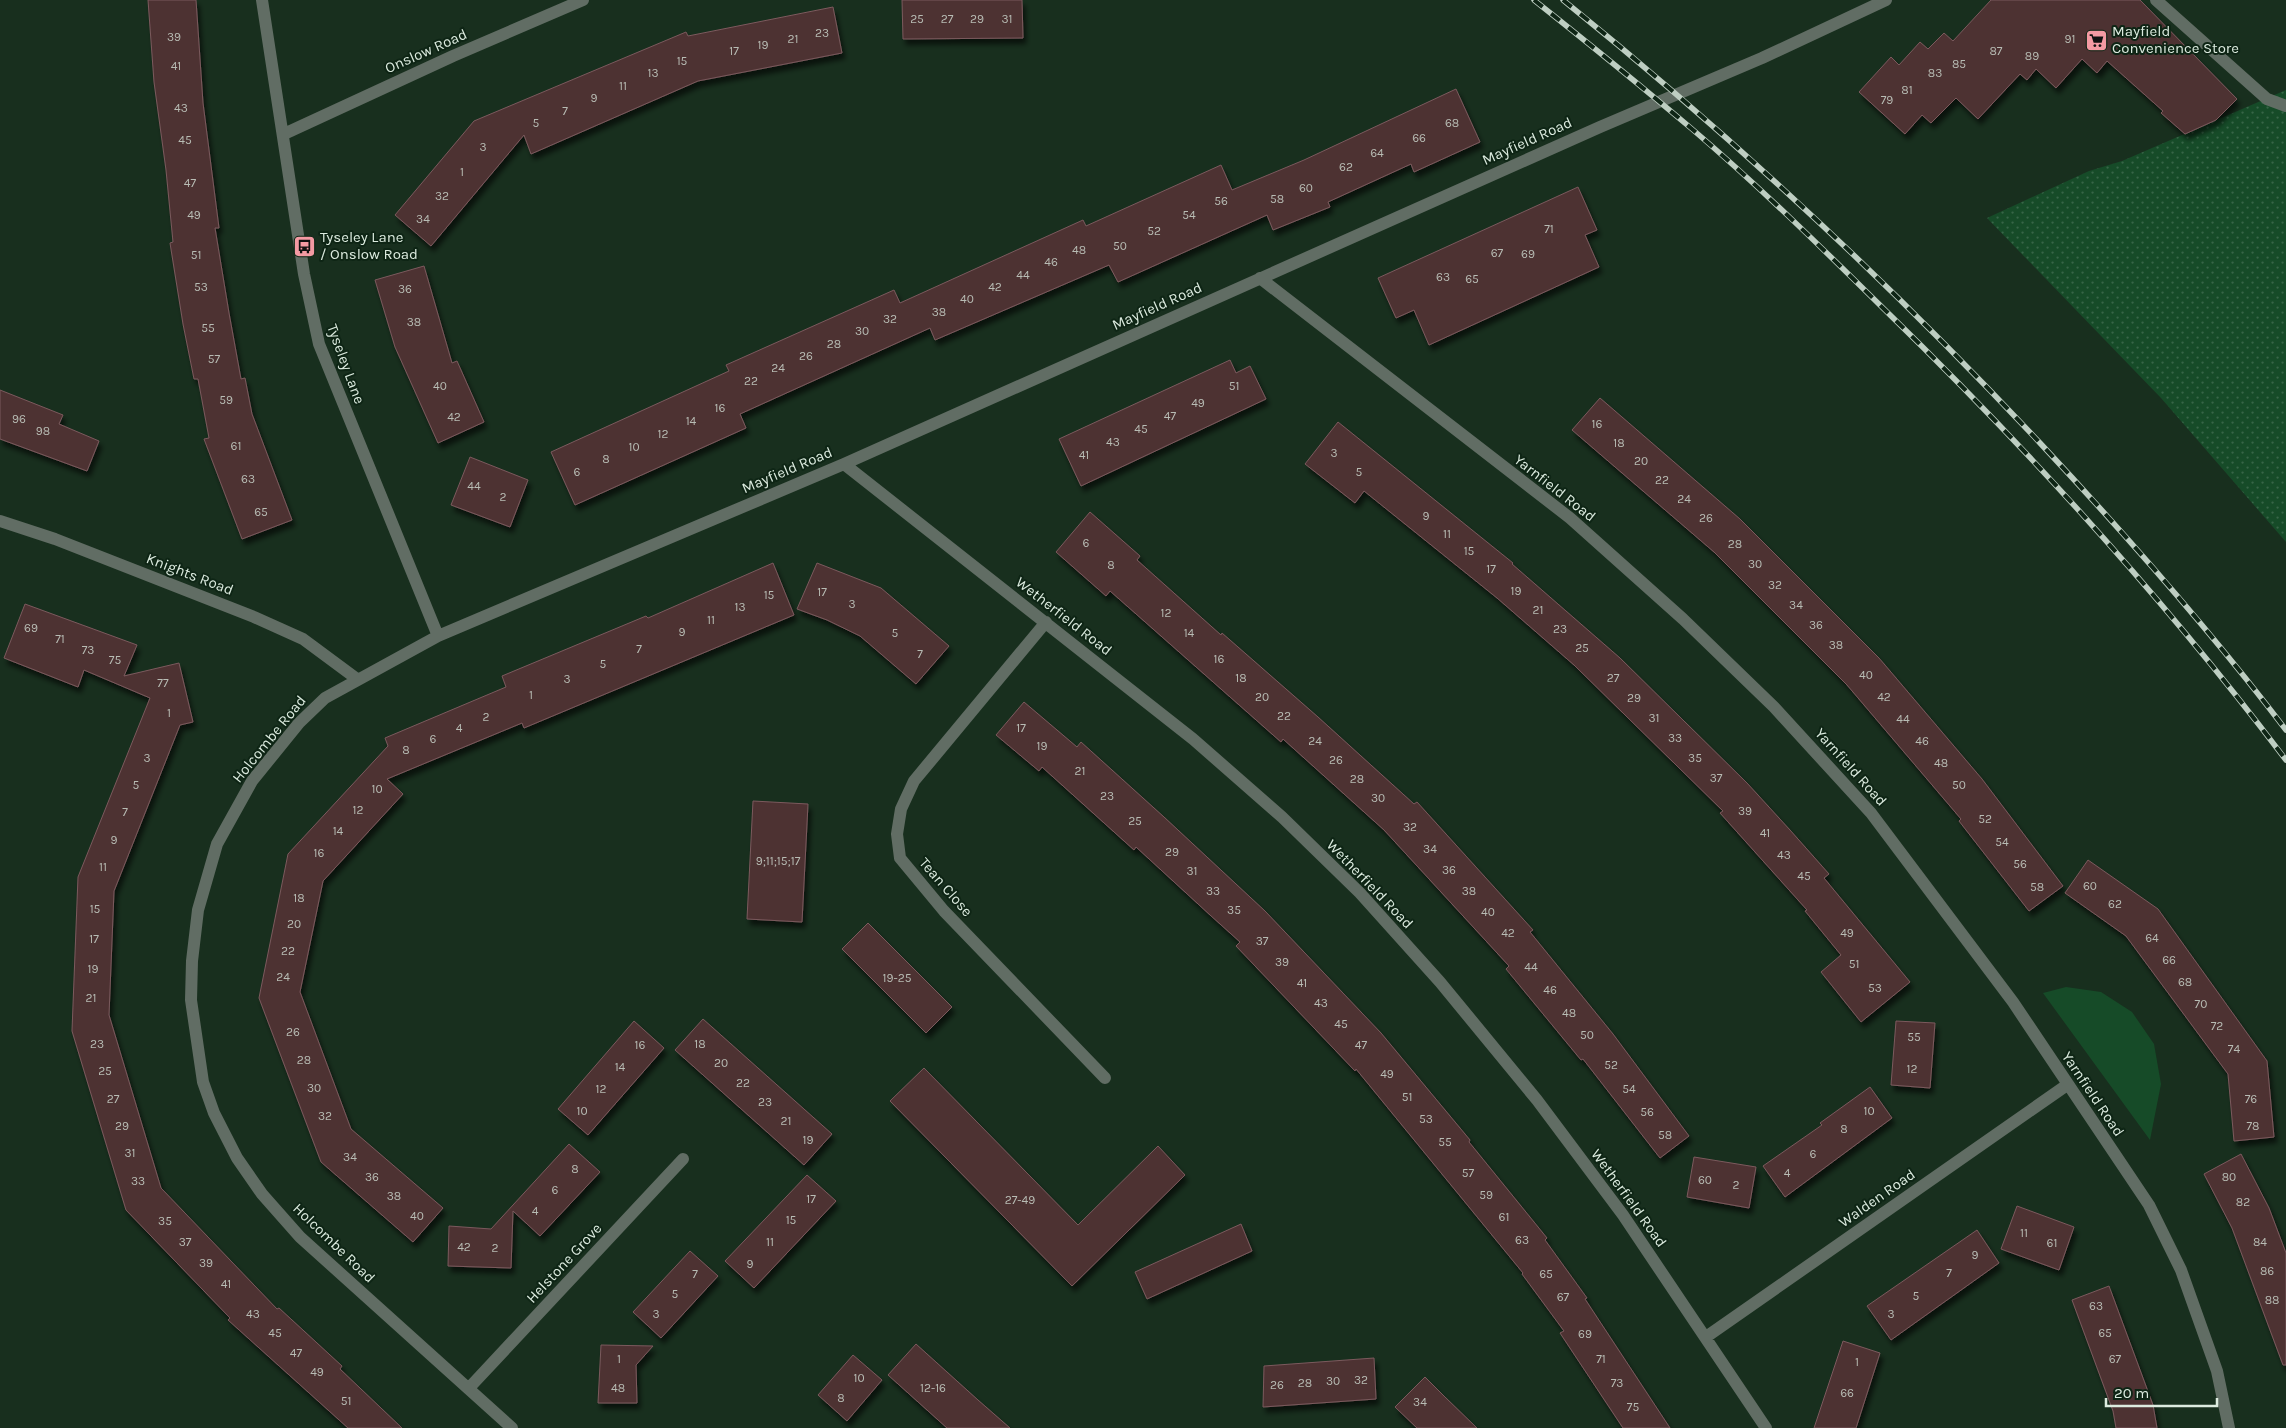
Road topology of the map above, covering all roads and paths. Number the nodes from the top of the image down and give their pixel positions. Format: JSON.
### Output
{"nodes":[{"id":1,"x":262,"y":0,"type":"edge"},
{"id":2,"x":582,"y":0,"type":"edge"},
{"id":3,"x":1886,"y":0,"type":"edge"},
{"id":4,"x":2156,"y":0,"type":"edge"},
{"id":5,"x":2286,"y":106,"type":"edge"},
{"id":6,"x":284,"y":134,"type":"junction"},
{"id":7,"x":1260,"y":278,"type":"junction"},
{"id":8,"x":844,"y":464,"type":"junction"},
{"id":9,"x":0,"y":521,"type":"edge"},
{"id":10,"x":1046,"y":622,"type":"junction"},
{"id":11,"x":438,"y":636,"type":"junction"},
{"id":12,"x":357,"y":679,"type":"junction"},
{"id":13,"x":1105,"y":1078,"type":"dead end"},
{"id":14,"x":2067,"y":1085,"type":"junction"},
{"id":15,"x":683,"y":1159,"type":"dead end"},
{"id":16,"x":1706,"y":1337,"type":"junction"},
{"id":17,"x":469,"y":1388,"type":"junction"},
{"id":18,"x":512,"y":1428,"type":"edge"},
{"id":19,"x":1766,"y":1428,"type":"edge"},
{"id":20,"x":2229,"y":1428,"type":"edge"}],
"edges":[{"from":1,"to":6,"type":"street","name":"Tyseley Lane"},
{"from":2,"to":6,"type":"street","name":"Onslow Road"},
{"from":3,"to":7,"type":"street","name":"Mayfield Road"},
{"from":4,"to":5,"type":"street"},
{"from":6,"to":11,"type":"street","name":"Tyseley Lane"},
{"from":7,"to":8,"type":"street","name":"Mayfield Road"},
{"from":7,"to":14,"type":"street","name":"Yarnfield Road"},
{"from":8,"to":10,"type":"street","name":"Wetherfield Road"},
{"from":8,"to":11,"type":"street","name":"Mayfield Road"},
{"from":9,"to":12,"type":"street","name":"Knights Road"},
{"from":10,"to":13,"type":"street","name":"Tean Close"},
{"from":10,"to":16,"type":"street","name":"Wetherfield Road"},
{"from":11,"to":12,"type":"street","name":"Holcombe Road"},
{"from":12,"to":17,"type":"street","name":"Holcombe Road"},
{"from":14,"to":16,"type":"street","name":"Walden Road"},
{"from":14,"to":20,"type":"street","name":"Yarnfield Road"},
{"from":15,"to":17,"type":"street","name":"Helstone Grove"},
{"from":16,"to":19,"type":"street","name":"Wetherfield Road"},
{"from":17,"to":18,"type":"street","name":"Holcombe Road"}]}
